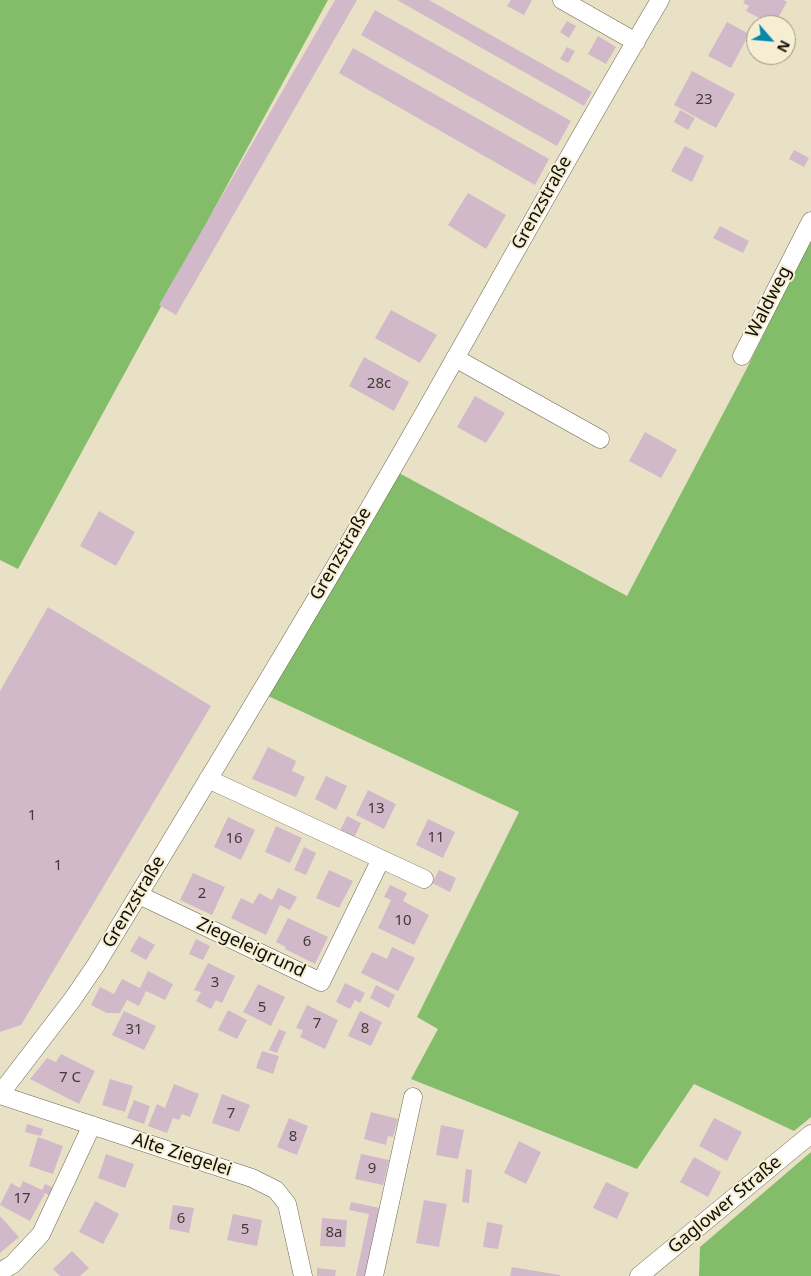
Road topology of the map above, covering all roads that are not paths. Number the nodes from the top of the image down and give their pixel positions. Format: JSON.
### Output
{"nodes":[{"id":1,"x":562,"y":0,"type":"edge"},
{"id":2,"x":660,"y":0,"type":"edge"},
{"id":3,"x":636,"y":42,"type":"junction"},
{"id":4,"x":811,"y":221,"type":"edge"},
{"id":5,"x":742,"y":356,"type":"dead end"},
{"id":6,"x":455,"y":358,"type":"junction"},
{"id":7,"x":600,"y":439,"type":"dead end"},
{"id":8,"x":208,"y":780,"type":"junction"},
{"id":9,"x":381,"y":859,"type":"junction"},
{"id":10,"x":424,"y":879,"type":"dead end"},
{"id":11,"x":139,"y":895,"type":"junction"},
{"id":12,"x":1,"y":1095,"type":"edge"},
{"id":13,"x":413,"y":1096,"type":"dead end"},
{"id":14,"x":92,"y":1125,"type":"junction"},
{"id":15,"x":811,"y":1134,"type":"edge"},
{"id":16,"x":10,"y":1271,"type":"edge"},
{"id":17,"x":304,"y":1276,"type":"edge"},
{"id":18,"x":374,"y":1276,"type":"edge"},
{"id":19,"x":640,"y":1276,"type":"edge"}],
"edges":[{"from":1,"to":3,"type":"street"},
{"from":2,"to":3,"type":"street","name":"Grenzstraße"},
{"from":3,"to":6,"type":"street","name":"Grenzstraße"},
{"from":4,"to":5,"type":"street","name":"Waldweg"},
{"from":6,"to":7,"type":"street"},
{"from":6,"to":8,"type":"street","name":"Grenzstraße"},
{"from":8,"to":9,"type":"street"},
{"from":8,"to":11,"type":"street","name":"Grenzstraße"},
{"from":9,"to":10,"type":"street"},
{"from":9,"to":11,"type":"street","name":"Ziegeleigrund"},
{"from":11,"to":12,"type":"street","name":"Grenzstraße"},
{"from":12,"to":14,"type":"street","name":"Alte Ziegelei"},
{"from":13,"to":18,"type":"street"},
{"from":14,"to":16,"type":"street"},
{"from":14,"to":17,"type":"street","name":"Alte Ziegelei"},
{"from":15,"to":19,"type":"street","name":"Gaglower Straße"}]}
